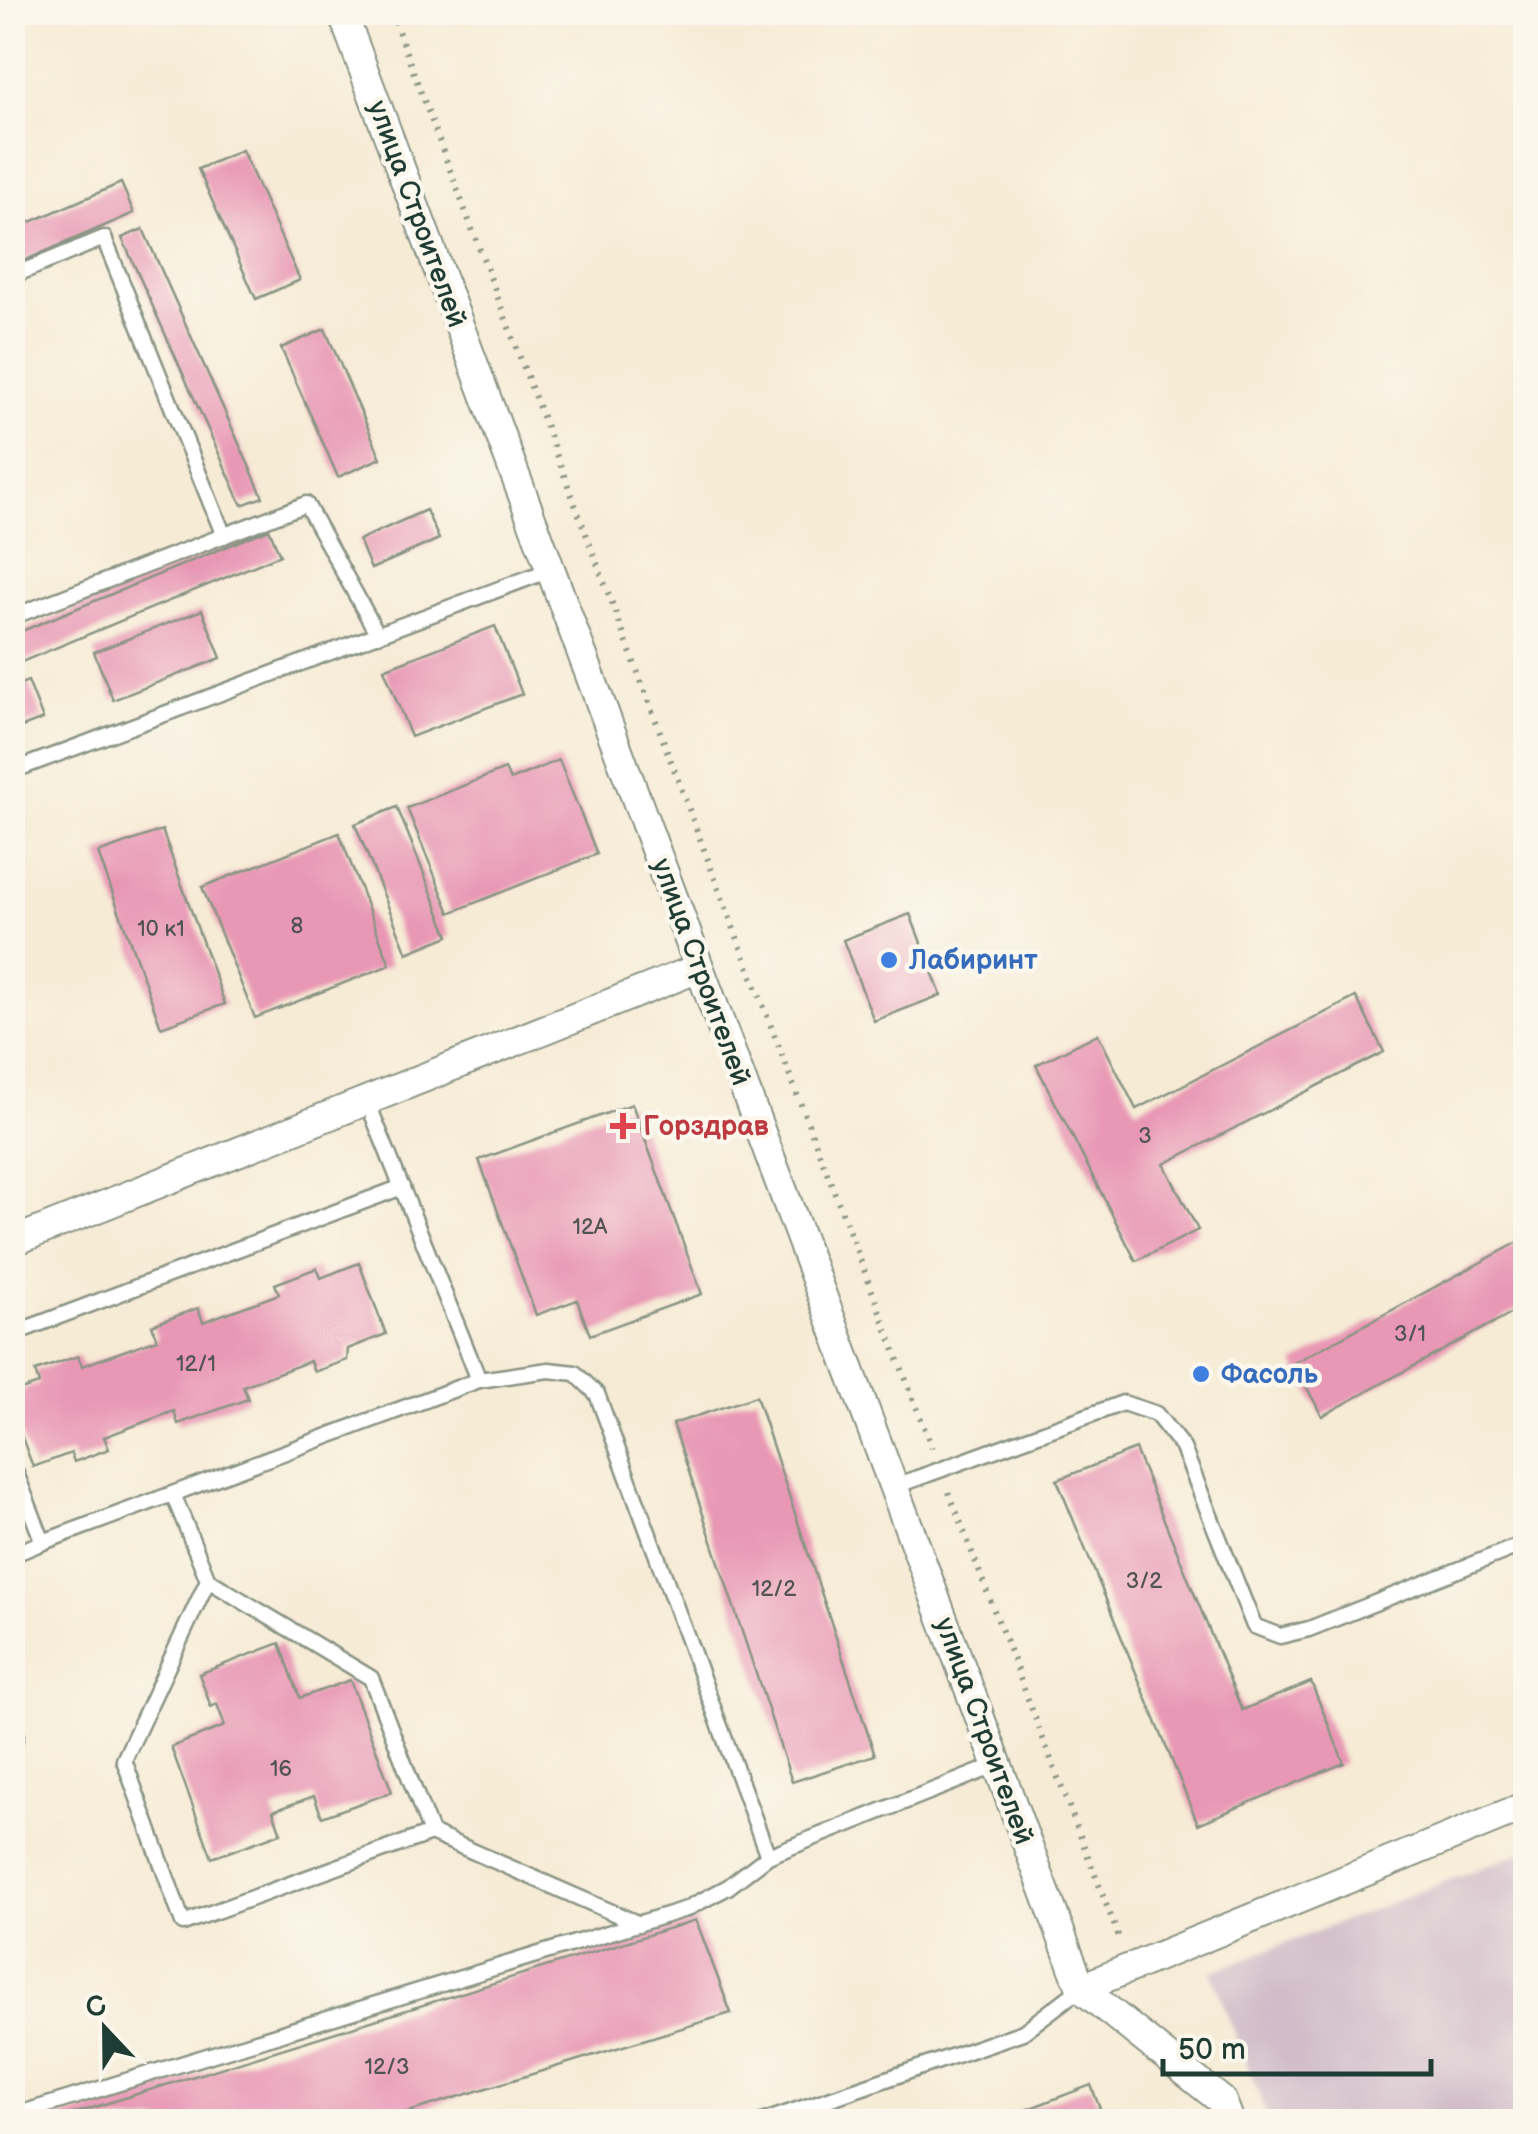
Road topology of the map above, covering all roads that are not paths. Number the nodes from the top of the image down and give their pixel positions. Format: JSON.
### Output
{"nodes":[{"id":1,"x":342,"y":12,"type":"edge"},
{"id":2,"x":12,"y":276,"type":"edge"},
{"id":3,"x":224,"y":536,"type":"junction"},
{"id":4,"x":550,"y":570,"type":"junction"},
{"id":5,"x":12,"y":618,"type":"edge"},
{"id":6,"x":378,"y":634,"type":"junction"},
{"id":7,"x":12,"y":771,"type":"edge"},
{"id":8,"x":699,"y":968,"type":"junction"},
{"id":9,"x":366,"y":1100,"type":"junction"},
{"id":10,"x":402,"y":1187,"type":"junction"},
{"id":11,"x":12,"y":1242,"type":"edge"},
{"id":12,"x":12,"y":1334,"type":"edge"},
{"id":13,"x":479,"y":1380,"type":"junction"},
{"id":14,"x":12,"y":1463,"type":"edge"},
{"id":15,"x":893,"y":1486,"type":"junction"},
{"id":16,"x":174,"y":1494,"type":"junction"},
{"id":17,"x":44,"y":1542,"type":"junction"},
{"id":18,"x":1525,"y":1545,"type":"edge"},
{"id":19,"x":12,"y":1555,"type":"edge"},
{"id":20,"x":208,"y":1580,"type":"junction"},
{"id":21,"x":12,"y":1727,"type":"edge"},
{"id":22,"x":12,"y":1750,"type":"edge"},
{"id":23,"x":997,"y":1765,"type":"junction"},
{"id":24,"x":1526,"y":1806,"type":"edge"},
{"id":25,"x":431,"y":1832,"type":"junction"},
{"id":26,"x":768,"y":1856,"type":"junction"},
{"id":27,"x":639,"y":1924,"type":"junction"},
{"id":28,"x":1080,"y":1988,"type":"junction"},
{"id":29,"x":12,"y":2116,"type":"edge"},
{"id":30,"x":762,"y":2122,"type":"edge"},
{"id":31,"x":1230,"y":2122,"type":"edge"}],
"edges":[{"from":1,"to":4,"type":"street","name":"улица Строителей"},
{"from":2,"to":3,"type":"lane"},
{"from":3,"to":5,"type":"lane"},
{"from":3,"to":6,"type":"lane"},
{"from":4,"to":6,"type":"lane"},
{"from":4,"to":8,"type":"street","name":"улица Строителей"},
{"from":6,"to":7,"type":"lane"},
{"from":8,"to":9,"type":"street"},
{"from":8,"to":15,"type":"street","name":"улица Строителей"},
{"from":9,"to":10,"type":"lane"},
{"from":9,"to":11,"type":"street"},
{"from":10,"to":12,"type":"lane"},
{"from":10,"to":13,"type":"lane"},
{"from":13,"to":16,"type":"lane"},
{"from":13,"to":26,"type":"lane"},
{"from":14,"to":17,"type":"lane"},
{"from":15,"to":18,"type":"lane"},
{"from":15,"to":23,"type":"street","name":"улица Строителей"},
{"from":16,"to":17,"type":"lane"},
{"from":16,"to":20,"type":"lane"},
{"from":17,"to":19,"type":"lane"},
{"from":20,"to":25,"type":"lane"},
{"from":20,"to":25,"type":"lane"},
{"from":21,"to":22,"type":"lane"},
{"from":23,"to":26,"type":"lane"},
{"from":23,"to":28,"type":"street","name":"улица Строителей"},
{"from":24,"to":28,"type":"street"},
{"from":25,"to":27,"type":"lane"},
{"from":26,"to":27,"type":"lane"},
{"from":27,"to":29,"type":"lane"},
{"from":28,"to":30,"type":"lane"},
{"from":28,"to":31,"type":"street"}]}
